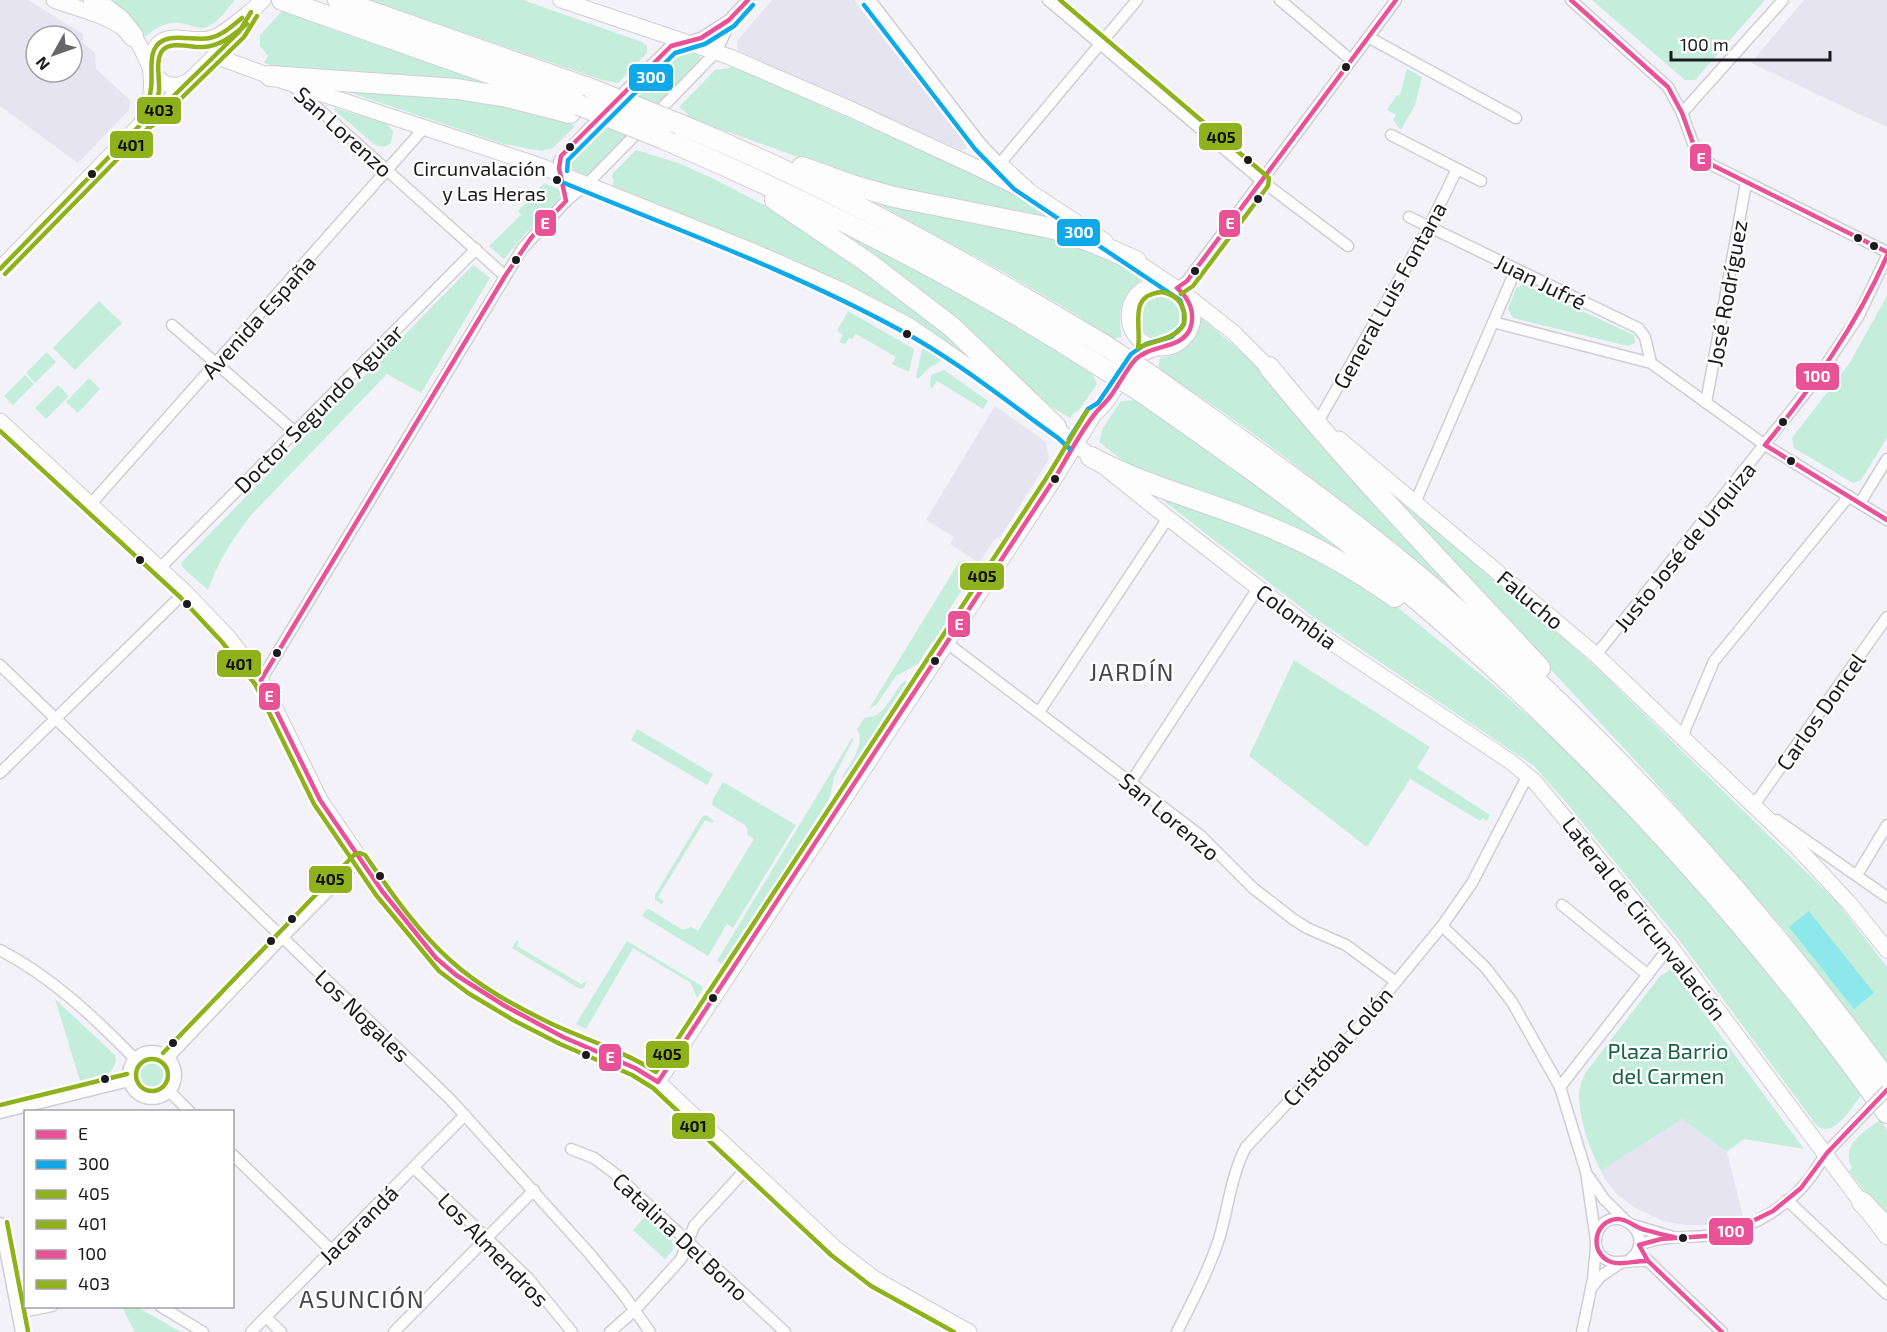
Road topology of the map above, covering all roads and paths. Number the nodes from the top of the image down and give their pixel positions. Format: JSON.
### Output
{"nodes":[{"id":1,"x":54,"y":0,"type":"edge"},
{"id":2,"x":94,"y":0,"type":"edge"},
{"id":3,"x":263,"y":0,"type":"edge"},
{"id":4,"x":338,"y":0,"type":"edge"},
{"id":5,"x":561,"y":0,"type":"edge"},
{"id":6,"x":748,"y":0,"type":"edge"},
{"id":7,"x":870,"y":0,"type":"edge"},
{"id":8,"x":1048,"y":0,"type":"edge"},
{"id":9,"x":1137,"y":0,"type":"edge"},
{"id":10,"x":1280,"y":0,"type":"edge"},
{"id":11,"x":1396,"y":0,"type":"edge"},
{"id":12,"x":1571,"y":0,"type":"edge"},
{"id":13,"x":1783,"y":0,"type":"edge"},
{"id":14,"x":287,"y":2,"type":"edge"},
{"id":15,"x":251,"y":12,"type":"junction"},
{"id":16,"x":729,"y":20,"type":"junction"},
{"id":17,"x":133,"y":36,"type":"junction"},
{"id":18,"x":1368,"y":38,"type":"junction"},
{"id":19,"x":685,"y":41,"type":"junction"},
{"id":20,"x":1100,"y":44,"type":"junction"},
{"id":21,"x":716,"y":52,"type":"junction"},
{"id":22,"x":215,"y":56,"type":"junction"},
{"id":23,"x":1351,"y":60,"type":"junction"},
{"id":24,"x":152,"y":69,"type":"junction"},
{"id":25,"x":270,"y":76,"type":"junction"},
{"id":26,"x":190,"y":81,"type":"junction"},
{"id":27,"x":290,"y":83,"type":"junction"},
{"id":28,"x":575,"y":109,"type":"junction"},
{"id":29,"x":1682,"y":113,"type":"junction"},
{"id":30,"x":1516,"y":118,"type":"dead end"},
{"id":31,"x":141,"y":124,"type":"junction"},
{"id":32,"x":425,"y":127,"type":"junction"},
{"id":33,"x":1391,"y":135,"type":"dead end"},
{"id":34,"x":711,"y":137,"type":"junction"},
{"id":35,"x":712,"y":160,"type":"junction"},
{"id":36,"x":995,"y":169,"type":"junction"},
{"id":37,"x":1457,"y":169,"type":"junction"},
{"id":38,"x":387,"y":170,"type":"junction"},
{"id":39,"x":560,"y":173,"type":"junction"},
{"id":40,"x":1262,"y":181,"type":"junction"},
{"id":41,"x":1481,"y":181,"type":"dead end"},
{"id":42,"x":1746,"y":183,"type":"junction"},
{"id":43,"x":587,"y":184,"type":"junction"},
{"id":44,"x":566,"y":201,"type":"junction"},
{"id":45,"x":1410,"y":217,"type":"dead end"},
{"id":46,"x":1429,"y":227,"type":"junction"},
{"id":47,"x":1348,"y":246,"type":"dead end"},
{"id":48,"x":476,"y":249,"type":"junction"},
{"id":49,"x":1887,"y":254,"type":"edge"},
{"id":50,"x":1136,"y":261,"type":"junction"},
{"id":51,"x":0,"y":269,"type":"edge"},
{"id":52,"x":1516,"y":269,"type":"junction"},
{"id":53,"x":505,"y":276,"type":"junction"},
{"id":54,"x":1177,"y":289,"type":"junction"},
{"id":55,"x":1493,"y":322,"type":"junction"},
{"id":56,"x":172,"y":325,"type":"dead end"},
{"id":57,"x":1132,"y":328,"type":"junction"},
{"id":58,"x":1160,"y":347,"type":"junction"},
{"id":59,"x":216,"y":363,"type":"junction"},
{"id":60,"x":1651,"y":363,"type":"junction"},
{"id":61,"x":1269,"y":367,"type":"junction"},
{"id":62,"x":1148,"y":385,"type":"junction"},
{"id":63,"x":1706,"y":403,"type":"junction"},
{"id":64,"x":1094,"y":414,"type":"junction"},
{"id":65,"x":1319,"y":420,"type":"junction"},
{"id":66,"x":0,"y":421,"type":"edge"},
{"id":67,"x":1056,"y":427,"type":"junction"},
{"id":68,"x":295,"y":432,"type":"junction"},
{"id":69,"x":1075,"y":442,"type":"junction"},
{"id":70,"x":1765,"y":445,"type":"junction"},
{"id":71,"x":1091,"y":457,"type":"junction"},
{"id":72,"x":1887,"y":459,"type":"edge"},
{"id":73,"x":1849,"y":496,"type":"junction"},
{"id":74,"x":1415,"y":502,"type":"junction"},
{"id":75,"x":1860,"y":503,"type":"junction"},
{"id":76,"x":90,"y":505,"type":"junction"},
{"id":77,"x":1168,"y":518,"type":"junction"},
{"id":78,"x":1887,"y":520,"type":"edge"},
{"id":79,"x":160,"y":568,"type":"junction"},
{"id":80,"x":1258,"y":588,"type":"junction"},
{"id":81,"x":185,"y":592,"type":"junction"},
{"id":82,"x":1887,"y":617,"type":"edge"},
{"id":83,"x":947,"y":643,"type":"junction"},
{"id":84,"x":1477,"y":653,"type":"junction"},
{"id":85,"x":1596,"y":655,"type":"junction"},
{"id":86,"x":0,"y":665,"type":"edge"},
{"id":87,"x":261,"y":680,"type":"junction"},
{"id":88,"x":1039,"y":712,"type":"junction"},
{"id":89,"x":54,"y":719,"type":"junction"},
{"id":90,"x":1682,"y":737,"type":"junction"},
{"id":91,"x":0,"y":773,"type":"edge"},
{"id":92,"x":1528,"y":775,"type":"junction"},
{"id":93,"x":1131,"y":782,"type":"junction"},
{"id":94,"x":1754,"y":805,"type":"junction"},
{"id":95,"x":1887,"y":825,"type":"edge"},
{"id":96,"x":1685,"y":832,"type":"junction"},
{"id":97,"x":360,"y":860,"type":"junction"},
{"id":98,"x":1857,"y":875,"type":"junction"},
{"id":99,"x":1887,"y":897,"type":"edge"},
{"id":100,"x":1562,"y":905,"type":"dead end"},
{"id":101,"x":1442,"y":926,"type":"junction"},
{"id":102,"x":282,"y":938,"type":"junction"},
{"id":103,"x":1670,"y":945,"type":"junction"},
{"id":104,"x":0,"y":950,"type":"edge"},
{"id":105,"x":1887,"y":950,"type":"edge"},
{"id":106,"x":1648,"y":975,"type":"junction"},
{"id":107,"x":1396,"y":982,"type":"junction"},
{"id":108,"x":168,"y":1058,"type":"junction"},
{"id":109,"x":135,"y":1059,"type":"junction"},
{"id":110,"x":1887,"y":1080,"type":"edge"},
{"id":111,"x":129,"y":1081,"type":"junction"},
{"id":112,"x":658,"y":1082,"type":"junction"},
{"id":113,"x":1560,"y":1087,"type":"junction"},
{"id":114,"x":1887,"y":1089,"type":"edge"},
{"id":115,"x":169,"y":1092,"type":"junction"},
{"id":116,"x":188,"y":1110,"type":"edge"},
{"id":117,"x":0,"y":1113,"type":"edge"},
{"id":118,"x":1887,"y":1113,"type":"edge"},
{"id":119,"x":465,"y":1115,"type":"junction"},
{"id":120,"x":571,"y":1149,"type":"dead end"},
{"id":121,"x":1825,"y":1155,"type":"junction"},
{"id":122,"x":234,"y":1156,"type":"edge"},
{"id":123,"x":748,"y":1167,"type":"junction"},
{"id":124,"x":414,"y":1168,"type":"junction"},
{"id":125,"x":1586,"y":1172,"type":"junction"},
{"id":126,"x":534,"y":1190,"type":"junction"},
{"id":127,"x":1787,"y":1200,"type":"junction"},
{"id":128,"x":1862,"y":1202,"type":"junction"},
{"id":129,"x":0,"y":1223,"type":"edge"},
{"id":130,"x":1630,"y":1223,"type":"junction"},
{"id":131,"x":1887,"y":1228,"type":"edge"},
{"id":132,"x":1674,"y":1237,"type":"junction"},
{"id":133,"x":487,"y":1238,"type":"junction"},
{"id":134,"x":1887,"y":1238,"type":"edge"},
{"id":135,"x":687,"y":1242,"type":"junction"},
{"id":136,"x":1596,"y":1244,"type":"junction"},
{"id":137,"x":1639,"y":1246,"type":"junction"},
{"id":138,"x":332,"y":1251,"type":"junction"},
{"id":139,"x":1648,"y":1261,"type":"junction"},
{"id":140,"x":1623,"y":1262,"type":"junction"},
{"id":141,"x":1590,"y":1292,"type":"junction"},
{"id":142,"x":1887,"y":1294,"type":"edge"},
{"id":143,"x":42,"y":1308,"type":"edge"},
{"id":144,"x":162,"y":1308,"type":"edge"},
{"id":145,"x":635,"y":1310,"type":"junction"},
{"id":146,"x":18,"y":1313,"type":"junction"},
{"id":147,"x":266,"y":1317,"type":"junction"},
{"id":148,"x":21,"y":1332,"type":"edge"},
{"id":149,"x":203,"y":1332,"type":"edge"},
{"id":150,"x":251,"y":1332,"type":"edge"},
{"id":151,"x":281,"y":1332,"type":"edge"},
{"id":152,"x":394,"y":1332,"type":"edge"},
{"id":153,"x":572,"y":1332,"type":"edge"},
{"id":154,"x":610,"y":1332,"type":"edge"},
{"id":155,"x":650,"y":1332,"type":"edge"},
{"id":156,"x":785,"y":1332,"type":"edge"},
{"id":157,"x":969,"y":1332,"type":"edge"},
{"id":158,"x":1177,"y":1332,"type":"edge"},
{"id":159,"x":1582,"y":1332,"type":"edge"},
{"id":160,"x":1722,"y":1332,"type":"edge"}],
"edges":[{"from":1,"to":17,"type":"street"},
{"from":2,"to":17,"type":"highway"},
{"from":3,"to":15,"type":"street"},
{"from":4,"to":34,"type":"highway","bridge":true},
{"from":5,"to":19,"type":"street"},
{"from":6,"to":16,"type":"street"},
{"from":7,"to":36,"type":"street","name":"Falucho"},
{"from":8,"to":20,"type":"street"},
{"from":9,"to":20,"type":"street"},
{"from":10,"to":23,"type":"street"},
{"from":11,"to":18,"type":"street"},
{"from":12,"to":29,"type":"street"},
{"from":13,"to":29,"type":"street"},
{"from":14,"to":28,"type":"highway"},
{"from":15,"to":22,"type":"street"},
{"from":15,"to":24,"type":"street"},
{"from":16,"to":19,"type":"street"},
{"from":16,"to":21,"type":"street"},
{"from":17,"to":24,"type":"street"},
{"from":18,"to":23,"type":"street"},
{"from":18,"to":30,"type":"street"},
{"from":19,"to":21,"type":"street"},
{"from":19,"to":39,"type":"street"},
{"from":20,"to":36,"type":"street"},
{"from":20,"to":40,"type":"street"},
{"from":21,"to":36,"type":"street"},
{"from":21,"to":43,"type":"street"},
{"from":22,"to":25,"type":"street"},
{"from":22,"to":26,"type":"street"},
{"from":23,"to":40,"type":"street"},
{"from":24,"to":26,"type":"street"},
{"from":24,"to":31,"type":"street"},
{"from":25,"to":27,"type":"street"},
{"from":25,"to":28,"type":"highway"},
{"from":26,"to":31,"type":"street"},
{"from":27,"to":32,"type":"street"},
{"from":27,"to":38,"type":"street","name":"San Lorenzo"},
{"from":28,"to":35,"type":"highway","bridge":true},
{"from":29,"to":42,"type":"street"},
{"from":31,"to":51,"type":"street"},
{"from":32,"to":38,"type":"street","name":"Avenida España"},
{"from":32,"to":39,"type":"street"},
{"from":33,"to":37,"type":"street"},
{"from":34,"to":50,"type":"highway"},
{"from":34,"to":62,"type":"highway","bridge":true},
{"from":35,"to":62,"type":"highway","bridge":true},
{"from":35,"to":67,"type":"highway"},
{"from":36,"to":50,"type":"street","name":"Falucho"},
{"from":37,"to":41,"type":"street"},
{"from":37,"to":46,"type":"street","name":"General Luis Fontana"},
{"from":38,"to":48,"type":"street","name":"San Lorenzo"},
{"from":38,"to":59,"type":"street","name":"Avenida España"},
{"from":39,"to":43,"type":"street"},
{"from":39,"to":44,"type":"street"},
{"from":40,"to":47,"type":"street"},
{"from":40,"to":54,"type":"street"},
{"from":42,"to":49,"type":"street"},
{"from":42,"to":63,"type":"street","name":"José Rodríguez"},
{"from":43,"to":44,"type":"street"},
{"from":43,"to":67,"type":"street"},
{"from":44,"to":53,"type":"street"},
{"from":45,"to":46,"type":"street","name":"Juan Jufré"},
{"from":46,"to":52,"type":"street","name":"Juan Jufré"},
{"from":46,"to":65,"type":"street","name":"General Luis Fontana"},
{"from":48,"to":53,"type":"street","name":"San Lorenzo"},
{"from":48,"to":68,"type":"street","name":"Doctor Segundo Aguiar"},
{"from":49,"to":70,"type":"street","name":"Justo José de Urquiza"},
{"from":50,"to":54,"type":"street","name":"Falucho"},
{"from":52,"to":55,"type":"street"},
{"from":52,"to":60,"type":"street","name":"Juan Jufré"},
{"from":53,"to":87,"type":"street"},
{"from":54,"to":57,"type":"street"},
{"from":54,"to":58,"type":"street"},
{"from":54,"to":61,"type":"street","name":"Falucho"},
{"from":55,"to":60,"type":"street","name":"Juan Jufré"},
{"from":55,"to":74,"type":"street"},
{"from":56,"to":59,"type":"street"},
{"from":57,"to":58,"type":"street"},
{"from":57,"to":64,"type":"street"},
{"from":58,"to":64,"type":"street"},
{"from":59,"to":68,"type":"street"},
{"from":59,"to":76,"type":"street","name":"Avenida España"},
{"from":60,"to":63,"type":"street","name":"Juan Jufré"},
{"from":61,"to":65,"type":"street","name":"Falucho"},
{"from":61,"to":96,"type":"highway"},
{"from":62,"to":84,"type":"highway"},
{"from":62,"to":96,"type":"highway"},
{"from":63,"to":70,"type":"street","name":"Juan Jufré"},
{"from":64,"to":69,"type":"street"},
{"from":65,"to":74,"type":"street","name":"Falucho"},
{"from":66,"to":76,"type":"street"},
{"from":67,"to":69,"type":"street"},
{"from":68,"to":79,"type":"street","name":"Doctor Segundo Aguiar"},
{"from":69,"to":71,"type":"street","name":"Colombia"},
{"from":69,"to":83,"type":"street"},
{"from":70,"to":73,"type":"street","name":"Juan Jufré"},
{"from":70,"to":85,"type":"street","name":"Justo José de Urquiza"},
{"from":71,"to":77,"type":"street","name":"Colombia"},
{"from":71,"to":84,"type":"highway"},
{"from":72,"to":75,"type":"street"},
{"from":73,"to":75,"type":"street","name":"Juan Jufré"},
{"from":73,"to":90,"type":"street"},
{"from":74,"to":85,"type":"street","name":"Falucho"},
{"from":75,"to":78,"type":"street","name":"Juan Jufré"},
{"from":76,"to":79,"type":"street"},
{"from":77,"to":80,"type":"street","name":"Colombia"},
{"from":77,"to":88,"type":"street"},
{"from":79,"to":81,"type":"street"},
{"from":80,"to":92,"type":"street","name":"Colombia"},
{"from":80,"to":93,"type":"street"},
{"from":81,"to":87,"type":"street"},
{"from":81,"to":89,"type":"street"},
{"from":82,"to":94,"type":"street","name":"Carlos Doncel"},
{"from":83,"to":88,"type":"street","name":"San Lorenzo"},
{"from":83,"to":112,"type":"street"},
{"from":84,"to":118,"type":"highway"},
{"from":85,"to":90,"type":"street","name":"Falucho"},
{"from":86,"to":89,"type":"street","name":"Los Nogales"},
{"from":87,"to":97,"type":"street"},
{"from":88,"to":93,"type":"street","name":"San Lorenzo"},
{"from":89,"to":91,"type":"street"},
{"from":89,"to":102,"type":"street","name":"Los Nogales"},
{"from":90,"to":94,"type":"street","name":"Falucho"},
{"from":92,"to":101,"type":"street","name":"Cristóbal Colón"},
{"from":92,"to":103,"type":"street","name":"Lateral de Circunvalación"},
{"from":93,"to":107,"type":"street","name":"San Lorenzo"},
{"from":94,"to":98,"type":"street","name":"Falucho"},
{"from":94,"to":105,"type":"street"},
{"from":95,"to":98,"type":"street"},
{"from":96,"to":110,"type":"highway"},
{"from":97,"to":102,"type":"street"},
{"from":97,"to":112,"type":"street"},
{"from":98,"to":99,"type":"street","name":"Falucho"},
{"from":100,"to":106,"type":"street"},
{"from":101,"to":107,"type":"street","name":"Cristóbal Colón"},
{"from":101,"to":113,"type":"street"},
{"from":102,"to":108,"type":"street"},
{"from":102,"to":119,"type":"street","name":"Los Nogales"},
{"from":103,"to":106,"type":"street"},
{"from":103,"to":121,"type":"street","name":"Lateral de Circunvalación"},
{"from":104,"to":109,"type":"street"},
{"from":106,"to":113,"type":"street"},
{"from":107,"to":158,"type":"street","name":"Cristóbal Colón"},
{"from":108,"to":109,"type":"street"},
{"from":108,"to":115,"type":"street"},
{"from":109,"to":111,"type":"street"},
{"from":111,"to":115,"type":"street"},
{"from":111,"to":117,"type":"street"},
{"from":112,"to":123,"type":"street"},
{"from":113,"to":125,"type":"street"},
{"from":114,"to":121,"type":"street","bridge":true},
{"from":115,"to":116,"type":"street"},
{"from":119,"to":124,"type":"street","name":"Jacarandá"},
{"from":119,"to":126,"type":"street","name":"Los Nogales"},
{"from":120,"to":135,"type":"street","name":"Catalina Del Bono"},
{"from":121,"to":127,"type":"street"},
{"from":121,"to":128,"type":"street","name":"Lateral de Circunvalación"},
{"from":122,"to":138,"type":"street"},
{"from":123,"to":135,"type":"street"},
{"from":123,"to":157,"type":"street"},
{"from":124,"to":133,"type":"street","name":"Los Almendros"},
{"from":124,"to":138,"type":"street","name":"Jacarandá"},
{"from":125,"to":130,"type":"street"},
{"from":125,"to":136,"type":"street"},
{"from":126,"to":133,"type":"street"},
{"from":126,"to":145,"type":"street","name":"Los Nogales"},
{"from":127,"to":132,"type":"street"},
{"from":127,"to":142,"type":"street"},
{"from":128,"to":131,"type":"highway"},
{"from":128,"to":134,"type":"street","name":"Lateral de Circunvalación"},
{"from":129,"to":146,"type":"street"},
{"from":130,"to":132,"type":"street"},
{"from":130,"to":136,"type":"street"},
{"from":130,"to":137,"type":"street"},
{"from":132,"to":137,"type":"street"},
{"from":133,"to":152,"type":"street"},
{"from":133,"to":153,"type":"street","name":"Los Almendros"},
{"from":135,"to":145,"type":"street"},
{"from":135,"to":156,"type":"street","name":"Catalina Del Bono"},
{"from":136,"to":140,"type":"street"},
{"from":136,"to":141,"type":"street"},
{"from":137,"to":139,"type":"street"},
{"from":137,"to":140,"type":"street"},
{"from":138,"to":147,"type":"street","name":"Jacarandá"},
{"from":139,"to":140,"type":"street"},
{"from":139,"to":160,"type":"street"},
{"from":140,"to":141,"type":"street"},
{"from":141,"to":159,"type":"street"},
{"from":143,"to":146,"type":"street"},
{"from":144,"to":149,"type":"street"},
{"from":145,"to":154,"type":"street"},
{"from":145,"to":155,"type":"street","name":"Los Nogales"},
{"from":146,"to":148,"type":"street"},
{"from":147,"to":150,"type":"street","name":"Jacarandá"},
{"from":147,"to":151,"type":"street"}]}
